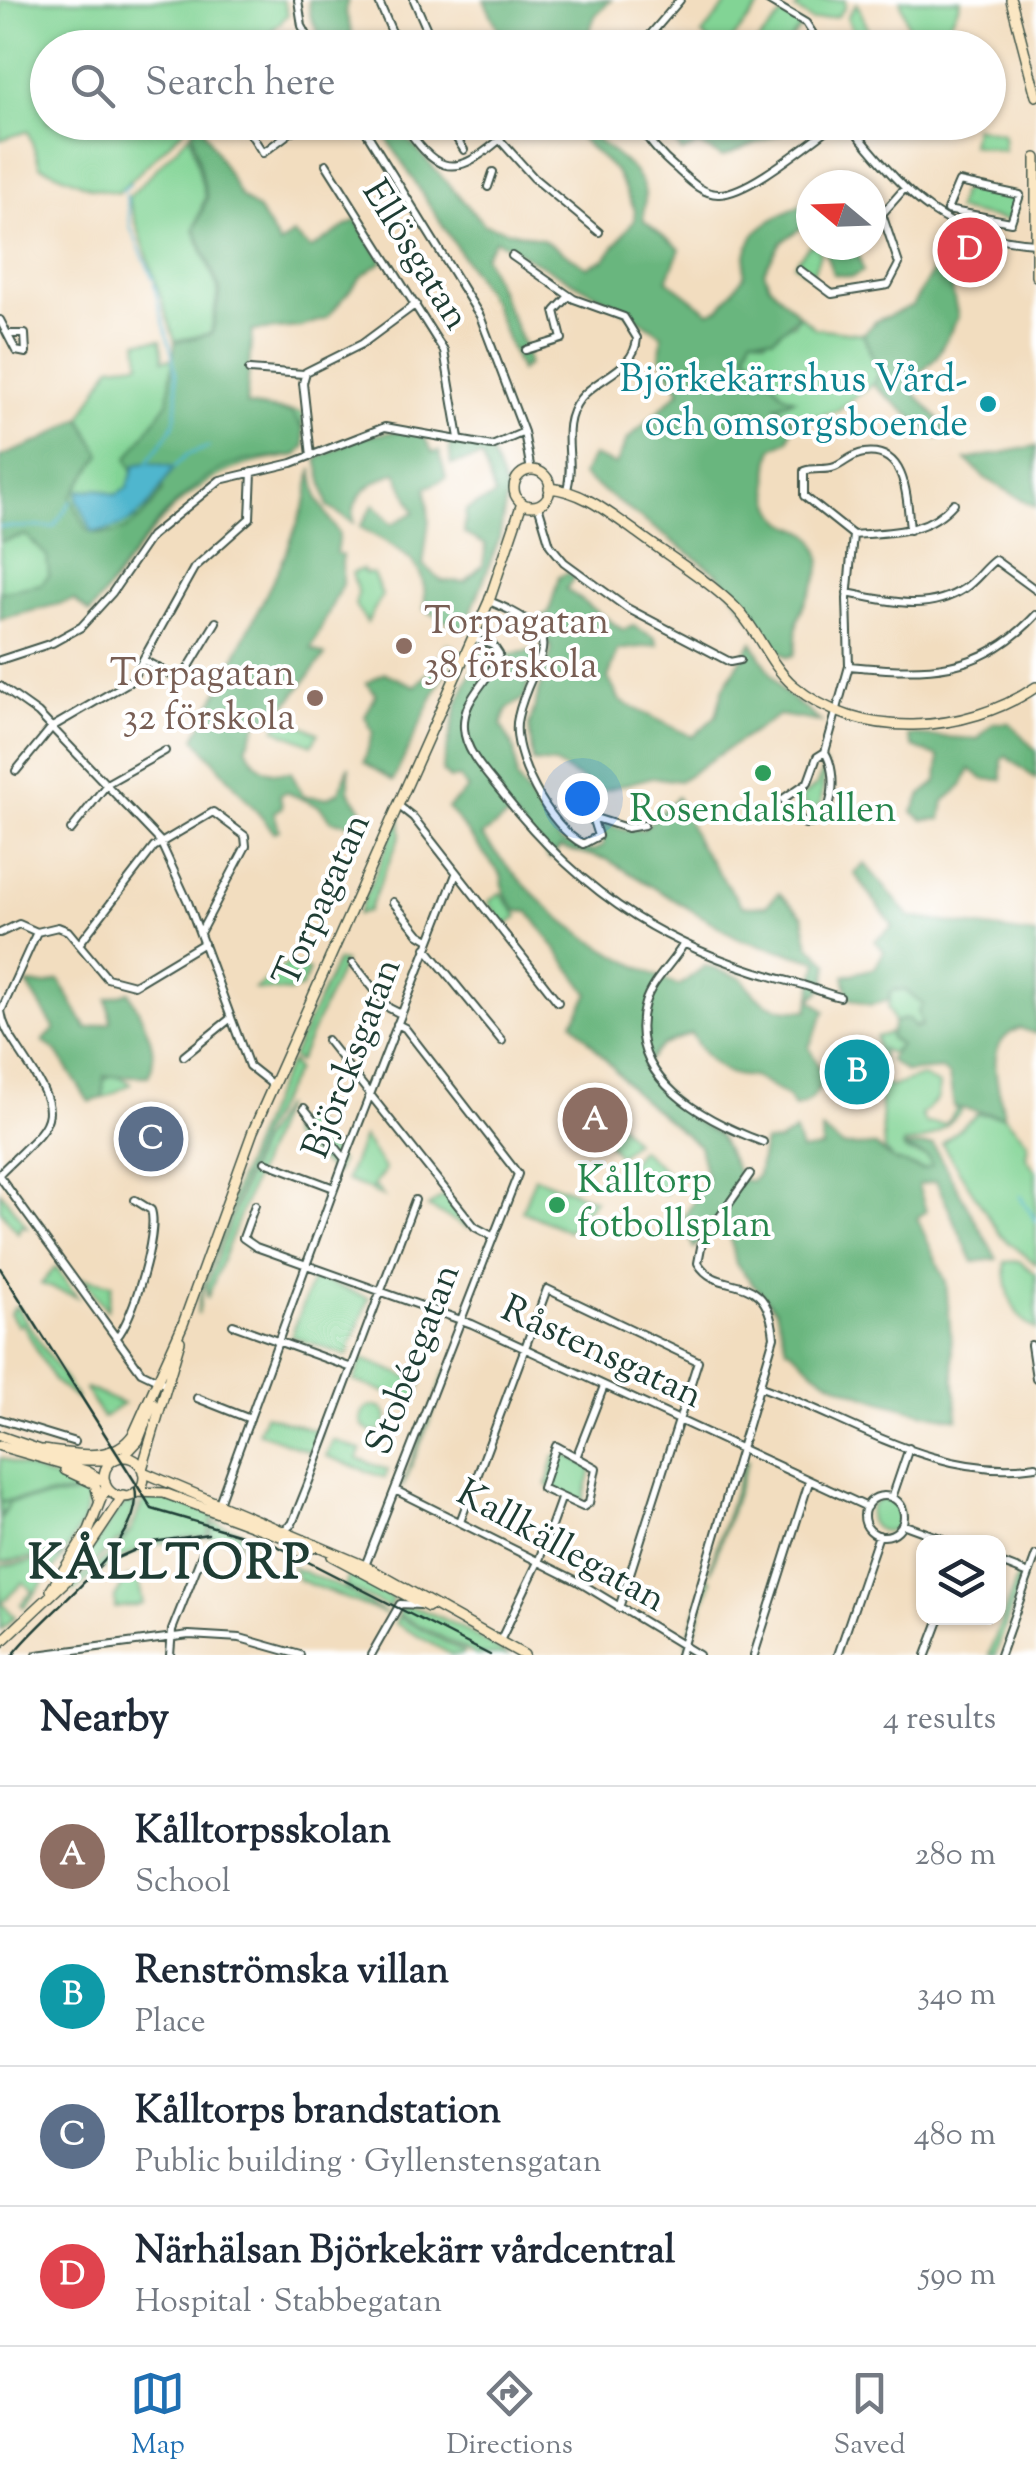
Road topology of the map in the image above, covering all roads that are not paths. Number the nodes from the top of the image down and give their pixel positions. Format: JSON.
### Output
{"nodes":[{"id":1,"x":298,"y":0,"type":"edge"},
{"id":2,"x":378,"y":0,"type":"edge"},
{"id":3,"x":414,"y":0,"type":"edge"},
{"id":4,"x":680,"y":0,"type":"edge"},
{"id":5,"x":766,"y":0,"type":"edge"},
{"id":6,"x":1011,"y":0,"type":"edge"},
{"id":7,"x":304,"y":30,"type":"edge"},
{"id":8,"x":391,"y":30,"type":"edge"},
{"id":9,"x":427,"y":30,"type":"edge"},
{"id":10,"x":654,"y":30,"type":"edge"},
{"id":11,"x":811,"y":30,"type":"edge"},
{"id":12,"x":1036,"y":96,"type":"edge"},
{"id":13,"x":255,"y":140,"type":"edge"},
{"id":14,"x":279,"y":140,"type":"edge"},
{"id":15,"x":371,"y":140,"type":"edge"},
{"id":16,"x":414,"y":140,"type":"edge"},
{"id":17,"x":458,"y":140,"type":"edge"},
{"id":18,"x":648,"y":140,"type":"edge"},
{"id":19,"x":812,"y":140,"type":"edge"},
{"id":20,"x":863,"y":140,"type":"edge"},
{"id":21,"x":498,"y":141,"type":"joint"},
{"id":22,"x":464,"y":150,"type":"dead end"},
{"id":23,"x":1036,"y":158,"type":"edge"},
{"id":24,"x":326,"y":164,"type":"dead end"},
{"id":25,"x":493,"y":172,"type":"dead end"},
{"id":26,"x":959,"y":182,"type":"joint"},
{"id":27,"x":488,"y":187,"type":"dead end"},
{"id":28,"x":905,"y":188,"type":"junction"},
{"id":29,"x":599,"y":232,"type":"dead end"},
{"id":30,"x":1035,"y":243,"type":"edge"},
{"id":31,"x":512,"y":256,"type":"dead end"},
{"id":32,"x":800,"y":270,"type":"dead end"},
{"id":33,"x":1036,"y":276,"type":"edge"},
{"id":34,"x":569,"y":296,"type":"junction"},
{"id":35,"x":416,"y":304,"type":"junction"},
{"id":36,"x":0,"y":320,"type":"edge"},
{"id":37,"x":8,"y":334,"type":"dead end"},
{"id":38,"x":526,"y":350,"type":"dead end"},
{"id":39,"x":249,"y":370,"type":"dead end"},
{"id":40,"x":304,"y":374,"type":"junction"},
{"id":41,"x":524,"y":432,"type":"junction"},
{"id":42,"x":459,"y":438,"type":"junction"},
{"id":43,"x":311,"y":456,"type":"junction"},
{"id":44,"x":531,"y":471,"type":"junction"},
{"id":45,"x":252,"y":472,"type":"junction"},
{"id":46,"x":550,"y":488,"type":"junction"},
{"id":47,"x":568,"y":490,"type":"junction"},
{"id":48,"x":954,"y":503,"type":"dead end"},
{"id":49,"x":522,"y":504,"type":"junction"},
{"id":50,"x":538,"y":505,"type":"junction"},
{"id":51,"x":910,"y":530,"type":"junction"},
{"id":52,"x":853,"y":535,"type":"junction"},
{"id":53,"x":1036,"y":590,"type":"edge"},
{"id":54,"x":847,"y":593,"type":"junction"},
{"id":55,"x":489,"y":601,"type":"junction"},
{"id":56,"x":1036,"y":615,"type":"edge"},
{"id":57,"x":216,"y":622,"type":"dead end"},
{"id":58,"x":472,"y":638,"type":"junction"},
{"id":59,"x":0,"y":660,"type":"edge"},
{"id":60,"x":740,"y":660,"type":"dead end"},
{"id":61,"x":145,"y":661,"type":"junction"},
{"id":62,"x":849,"y":666,"type":"junction"},
{"id":63,"x":0,"y":686,"type":"edge"},
{"id":64,"x":1036,"y":687,"type":"edge"},
{"id":65,"x":836,"y":711,"type":"junction"},
{"id":66,"x":52,"y":727,"type":"junction"},
{"id":67,"x":165,"y":751,"type":"dead end"},
{"id":68,"x":825,"y":752,"type":"junction"},
{"id":69,"x":16,"y":771,"type":"dead end"},
{"id":70,"x":108,"y":783,"type":"junction"},
{"id":71,"x":399,"y":806,"type":"junction"},
{"id":72,"x":644,"y":826,"type":"dead end"},
{"id":73,"x":72,"y":830,"type":"dead end"},
{"id":74,"x":160,"y":841,"type":"junction"},
{"id":75,"x":456,"y":874,"type":"junction"},
{"id":76,"x":393,"y":902,"type":"dead end"},
{"id":77,"x":37,"y":932,"type":"junction"},
{"id":78,"x":200,"y":933,"type":"junction"},
{"id":79,"x":0,"y":934,"type":"edge"},
{"id":80,"x":80,"y":943,"type":"junction"},
{"id":81,"x":204,"y":943,"type":"junction"},
{"id":82,"x":427,"y":944,"type":"junction"},
{"id":83,"x":683,"y":945,"type":"junction"},
{"id":84,"x":353,"y":963,"type":"dead end"},
{"id":85,"x":840,"y":997,"type":"dead end"},
{"id":86,"x":558,"y":1002,"type":"dead end"},
{"id":87,"x":402,"y":1014,"type":"junction"},
{"id":88,"x":231,"y":1018,"type":"junction"},
{"id":89,"x":398,"y":1024,"type":"junction"},
{"id":90,"x":502,"y":1036,"type":"dead end"},
{"id":91,"x":326,"y":1040,"type":"dead end"},
{"id":92,"x":184,"y":1056,"type":"dead end"},
{"id":93,"x":273,"y":1085,"type":"junction"},
{"id":94,"x":372,"y":1094,"type":"junction"},
{"id":95,"x":304,"y":1108,"type":"dead end"},
{"id":96,"x":763,"y":1142,"type":"dead end"},
{"id":97,"x":345,"y":1159,"type":"junction"},
{"id":98,"x":264,"y":1162,"type":"dead end"},
{"id":99,"x":750,"y":1174,"type":"dead end"},
{"id":100,"x":0,"y":1175,"type":"edge"},
{"id":101,"x":334,"y":1188,"type":"junction"},
{"id":102,"x":135,"y":1200,"type":"dead end"},
{"id":103,"x":415,"y":1200,"type":"dead end"},
{"id":104,"x":255,"y":1205,"type":"dead end"},
{"id":105,"x":492,"y":1236,"type":"junction"},
{"id":106,"x":307,"y":1265,"type":"junction"},
{"id":107,"x":382,"y":1291,"type":"junction"},
{"id":108,"x":460,"y":1320,"type":"junction"},
{"id":109,"x":233,"y":1325,"type":"dead end"},
{"id":110,"x":117,"y":1337,"type":"junction"},
{"id":111,"x":278,"y":1342,"type":"junction"},
{"id":112,"x":1031,"y":1346,"type":"dead end"},
{"id":113,"x":526,"y":1348,"type":"junction"},
{"id":114,"x":352,"y":1368,"type":"junction"},
{"id":115,"x":1036,"y":1378,"type":"edge"},
{"id":116,"x":162,"y":1382,"type":"junction"},
{"id":117,"x":604,"y":1386,"type":"junction"},
{"id":118,"x":761,"y":1387,"type":"junction"},
{"id":119,"x":197,"y":1398,"type":"dead end"},
{"id":120,"x":250,"y":1418,"type":"junction"},
{"id":121,"x":0,"y":1419,"type":"edge"},
{"id":122,"x":677,"y":1421,"type":"junction"},
{"id":123,"x":0,"y":1436,"type":"edge"},
{"id":124,"x":75,"y":1442,"type":"dead end"},
{"id":125,"x":0,"y":1446,"type":"edge"},
{"id":126,"x":908,"y":1448,"type":"junction"},
{"id":127,"x":741,"y":1450,"type":"junction"},
{"id":128,"x":577,"y":1455,"type":"junction"},
{"id":129,"x":44,"y":1456,"type":"junction"},
{"id":130,"x":118,"y":1458,"type":"junction"},
{"id":131,"x":1036,"y":1466,"type":"edge"},
{"id":132,"x":143,"y":1470,"type":"junction"},
{"id":133,"x":809,"y":1482,"type":"junction"},
{"id":134,"x":106,"y":1484,"type":"junction"},
{"id":135,"x":395,"y":1490,"type":"junction"},
{"id":136,"x":136,"y":1492,"type":"junction"},
{"id":137,"x":123,"y":1496,"type":"junction"},
{"id":138,"x":892,"y":1498,"type":"junction"},
{"id":139,"x":561,"y":1499,"type":"junction"},
{"id":140,"x":219,"y":1502,"type":"junction"},
{"id":141,"x":99,"y":1506,"type":"junction"},
{"id":142,"x":867,"y":1507,"type":"junction"},
{"id":143,"x":460,"y":1522,"type":"junction"},
{"id":144,"x":902,"y":1524,"type":"junction"},
{"id":145,"x":258,"y":1529,"type":"junction"},
{"id":146,"x":286,"y":1530,"type":"junction"},
{"id":147,"x":879,"y":1535,"type":"junction"},
{"id":148,"x":932,"y":1535,"type":"edge"},
{"id":149,"x":203,"y":1552,"type":"dead end"},
{"id":150,"x":1036,"y":1556,"type":"edge"},
{"id":151,"x":538,"y":1560,"type":"junction"},
{"id":152,"x":1006,"y":1565,"type":"edge"},
{"id":153,"x":365,"y":1570,"type":"junction"},
{"id":154,"x":1029,"y":1574,"type":"junction"},
{"id":155,"x":38,"y":1608,"type":"junction"},
{"id":156,"x":428,"y":1608,"type":"junction"},
{"id":157,"x":619,"y":1608,"type":"junction"},
{"id":158,"x":937,"y":1625,"type":"edge"},
{"id":159,"x":172,"y":1637,"type":"junction"},
{"id":160,"x":4,"y":1640,"type":"edge"},
{"id":161,"x":500,"y":1641,"type":"junction"},
{"id":162,"x":0,"y":1651,"type":"edge"},
{"id":163,"x":681,"y":1651,"type":"edge"},
{"id":164,"x":37,"y":1655,"type":"edge"},
{"id":165,"x":170,"y":1655,"type":"edge"},
{"id":166,"x":300,"y":1655,"type":"edge"},
{"id":167,"x":371,"y":1655,"type":"edge"},
{"id":168,"x":512,"y":1655,"type":"edge"},
{"id":169,"x":524,"y":1655,"type":"edge"},
{"id":170,"x":698,"y":1655,"type":"edge"},
{"id":171,"x":754,"y":1655,"type":"edge"},
{"id":172,"x":838,"y":1655,"type":"edge"},
{"id":173,"x":926,"y":1655,"type":"edge"},
{"id":174,"x":1000,"y":1655,"type":"edge"}],
"edges":[{"from":1,"to":7,"type":"street"},
{"from":2,"to":8,"type":"street"},
{"from":3,"to":9,"type":"street"},
{"from":4,"to":10,"type":"street"},
{"from":5,"to":11,"type":"street"},
{"from":6,"to":12,"type":"street"},
{"from":13,"to":14,"type":"street"},
{"from":15,"to":41,"type":"street"},
{"from":16,"to":21,"type":"street"},
{"from":17,"to":22,"type":"street"},
{"from":18,"to":19,"type":"street"},
{"from":20,"to":28,"type":"street"},
{"from":21,"to":29,"type":"street"},
{"from":23,"to":30,"type":"street"},
{"from":24,"to":35,"type":"street","name":"Ellösgatan"},
{"from":25,"to":27,"type":"street"},
{"from":26,"to":26,"type":"street"},
{"from":28,"to":30,"type":"street"},
{"from":28,"to":32,"type":"street"},
{"from":30,"to":33,"type":"street"},
{"from":31,"to":34,"type":"street"},
{"from":34,"to":38,"type":"street"},
{"from":34,"to":47,"type":"street"},
{"from":35,"to":40,"type":"street"},
{"from":35,"to":42,"type":"street","name":"Ellösgatan"},
{"from":36,"to":37,"type":"street"},
{"from":39,"to":40,"type":"street"},
{"from":40,"to":43,"type":"street"},
{"from":41,"to":42,"type":"street"},
{"from":41,"to":44,"type":"street"},
{"from":42,"to":43,"type":"street"},
{"from":43,"to":45,"type":"street"},
{"from":44,"to":46,"type":"street"},
{"from":44,"to":49,"type":"street"},
{"from":45,"to":59,"type":"street"},
{"from":45,"to":61,"type":"street"},
{"from":46,"to":47,"type":"street"},
{"from":46,"to":50,"type":"street"},
{"from":47,"to":65,"type":"street"},
{"from":48,"to":51,"type":"street"},
{"from":49,"to":50,"type":"street"},
{"from":49,"to":55,"type":"street","name":"Torpagatan"},
{"from":50,"to":60,"type":"street"},
{"from":51,"to":52,"type":"street"},
{"from":51,"to":52,"type":"street"},
{"from":52,"to":54,"type":"street"},
{"from":53,"to":54,"type":"street"},
{"from":54,"to":62,"type":"street"},
{"from":55,"to":58,"type":"street","name":"Torpagatan"},
{"from":55,"to":72,"type":"street"},
{"from":56,"to":62,"type":"street"},
{"from":57,"to":61,"type":"street"},
{"from":58,"to":71,"type":"street","name":"Torpagatan"},
{"from":58,"to":83,"type":"street"},
{"from":61,"to":66,"type":"street"},
{"from":62,"to":65,"type":"street"},
{"from":63,"to":66,"type":"street"},
{"from":64,"to":65,"type":"street"},
{"from":65,"to":68,"type":"street"},
{"from":66,"to":69,"type":"street"},
{"from":66,"to":70,"type":"street"},
{"from":67,"to":70,"type":"street"},
{"from":68,"to":68,"type":"street"},
{"from":70,"to":73,"type":"street"},
{"from":70,"to":74,"type":"street"},
{"from":71,"to":75,"type":"street"},
{"from":71,"to":93,"type":"street","name":"Torpagatan"},
{"from":74,"to":78,"type":"street"},
{"from":74,"to":78,"type":"street"},
{"from":74,"to":80,"type":"street"},
{"from":75,"to":82,"type":"street","name":"Björcksgatan"},
{"from":75,"to":86,"type":"street"},
{"from":76,"to":82,"type":"street"},
{"from":77,"to":79,"type":"street"},
{"from":77,"to":80,"type":"street"},
{"from":77,"to":100,"type":"street"},
{"from":78,"to":81,"type":"street"},
{"from":80,"to":81,"type":"street"},
{"from":81,"to":88,"type":"street"},
{"from":82,"to":87,"type":"street","name":"Björcksgatan"},
{"from":82,"to":90,"type":"street"},
{"from":83,"to":85,"type":"street"},
{"from":83,"to":96,"type":"street"},
{"from":84,"to":87,"type":"street"},
{"from":87,"to":89,"type":"street","name":"Björcksgatan"},
{"from":88,"to":92,"type":"street"},
{"from":88,"to":93,"type":"street"},
{"from":89,"to":94,"type":"street","name":"Björcksgatan"},
{"from":89,"to":105,"type":"street","name":"Stobéegatan"},
{"from":91,"to":94,"type":"street"},
{"from":93,"to":116,"type":"street","name":"Torpagatan"},
{"from":94,"to":97,"type":"street","name":"Björcksgatan"},
{"from":94,"to":105,"type":"street"},
{"from":95,"to":97,"type":"street"},
{"from":97,"to":101,"type":"street","name":"Björcksgatan"},
{"from":98,"to":101,"type":"street"},
{"from":99,"to":118,"type":"street"},
{"from":100,"to":110,"type":"street"},
{"from":101,"to":106,"type":"street","name":"Björcksgatan"},
{"from":102,"to":110,"type":"street"},
{"from":103,"to":107,"type":"street"},
{"from":104,"to":106,"type":"street"},
{"from":105,"to":108,"type":"street","name":"Stobéegatan"},
{"from":106,"to":107,"type":"street","name":"Råstensgatan"},
{"from":106,"to":111,"type":"street","name":"Björcksgatan"},
{"from":107,"to":108,"type":"street","name":"Råstensgatan"},
{"from":107,"to":114,"type":"street"},
{"from":108,"to":113,"type":"street","name":"Råstensgatan"},
{"from":108,"to":135,"type":"street","name":"Stobéegatan"},
{"from":109,"to":111,"type":"street"},
{"from":110,"to":116,"type":"street"},
{"from":111,"to":114,"type":"street"},
{"from":111,"to":120,"type":"street","name":"Björcksgatan"},
{"from":112,"to":115,"type":"street"},
{"from":113,"to":117,"type":"street","name":"Råstensgatan"},
{"from":113,"to":122,"type":"street"},
{"from":113,"to":143,"type":"street"},
{"from":114,"to":146,"type":"street"},
{"from":116,"to":129,"type":"street","name":"Torpagatan"},
{"from":116,"to":130,"type":"street","name":"Torpagatan"},
{"from":116,"to":132,"type":"street","name":"Torpagatan"},
{"from":117,"to":122,"type":"street","name":"Råstensgatan"},
{"from":117,"to":128,"type":"street"},
{"from":118,"to":126,"type":"street"},
{"from":118,"to":127,"type":"street"},
{"from":119,"to":120,"type":"street"},
{"from":120,"to":140,"type":"street","name":"Björcksgatan"},
{"from":121,"to":124,"type":"street"},
{"from":122,"to":127,"type":"street","name":"Råstensgatan"},
{"from":122,"to":157,"type":"street"},
{"from":123,"to":129,"type":"street"},
{"from":125,"to":129,"type":"street"},
{"from":126,"to":131,"type":"street"},
{"from":126,"to":138,"type":"street"},
{"from":127,"to":133,"type":"street","name":"Råstensgatan"},
{"from":127,"to":163,"type":"street"},
{"from":128,"to":139,"type":"street"},
{"from":128,"to":139,"type":"street"},
{"from":129,"to":130,"type":"street"},
{"from":129,"to":134,"type":"street"},
{"from":129,"to":141,"type":"street"},
{"from":130,"to":132,"type":"street"},
{"from":130,"to":134,"type":"street","name":"Torpagatan"},
{"from":132,"to":136,"type":"street","name":"Torpagatan"},
{"from":132,"to":140,"type":"street"},
{"from":133,"to":142,"type":"street","name":"Råstensgatan"},
{"from":133,"to":171,"type":"street"},
{"from":134,"to":137,"type":"street"},
{"from":134,"to":141,"type":"street","name":"Torpagatan"},
{"from":135,"to":143,"type":"street","name":"Kallkällegatan"},
{"from":135,"to":153,"type":"street","name":"Stobéegatan"},
{"from":136,"to":137,"type":"street"},
{"from":136,"to":145,"type":"street"},
{"from":137,"to":155,"type":"street","name":"Torpagatan"},
{"from":138,"to":142,"type":"street"},
{"from":138,"to":144,"type":"street"},
{"from":139,"to":151,"type":"street"},
{"from":140,"to":146,"type":"street"},
{"from":141,"to":155,"type":"street","name":"Torpagatan"},
{"from":142,"to":147,"type":"street"},
{"from":143,"to":151,"type":"street","name":"Kallkällegatan"},
{"from":144,"to":147,"type":"street"},
{"from":144,"to":148,"type":"street"},
{"from":145,"to":146,"type":"street"},
{"from":145,"to":153,"type":"street"},
{"from":146,"to":153,"type":"street"},
{"from":147,"to":172,"type":"street"},
{"from":149,"to":159,"type":"street"},
{"from":150,"to":154,"type":"street"},
{"from":151,"to":157,"type":"street","name":"Kallkällegatan"},
{"from":151,"to":161,"type":"street"},
{"from":152,"to":154,"type":"street"},
{"from":153,"to":156,"type":"street"},
{"from":153,"to":161,"type":"street"},
{"from":154,"to":174,"type":"street"},
{"from":155,"to":160,"type":"street","name":"Torpagatan"},
{"from":156,"to":167,"type":"street"},
{"from":156,"to":168,"type":"street"},
{"from":157,"to":163,"type":"street","name":"Kallkällegatan"},
{"from":158,"to":173,"type":"street"},
{"from":159,"to":164,"type":"street"},
{"from":159,"to":165,"type":"street"},
{"from":159,"to":166,"type":"street"},
{"from":160,"to":162,"type":"street","name":"Torpagatan"},
{"from":161,"to":169,"type":"street"},
{"from":163,"to":170,"type":"street","name":"Kallkällegatan"}]}
